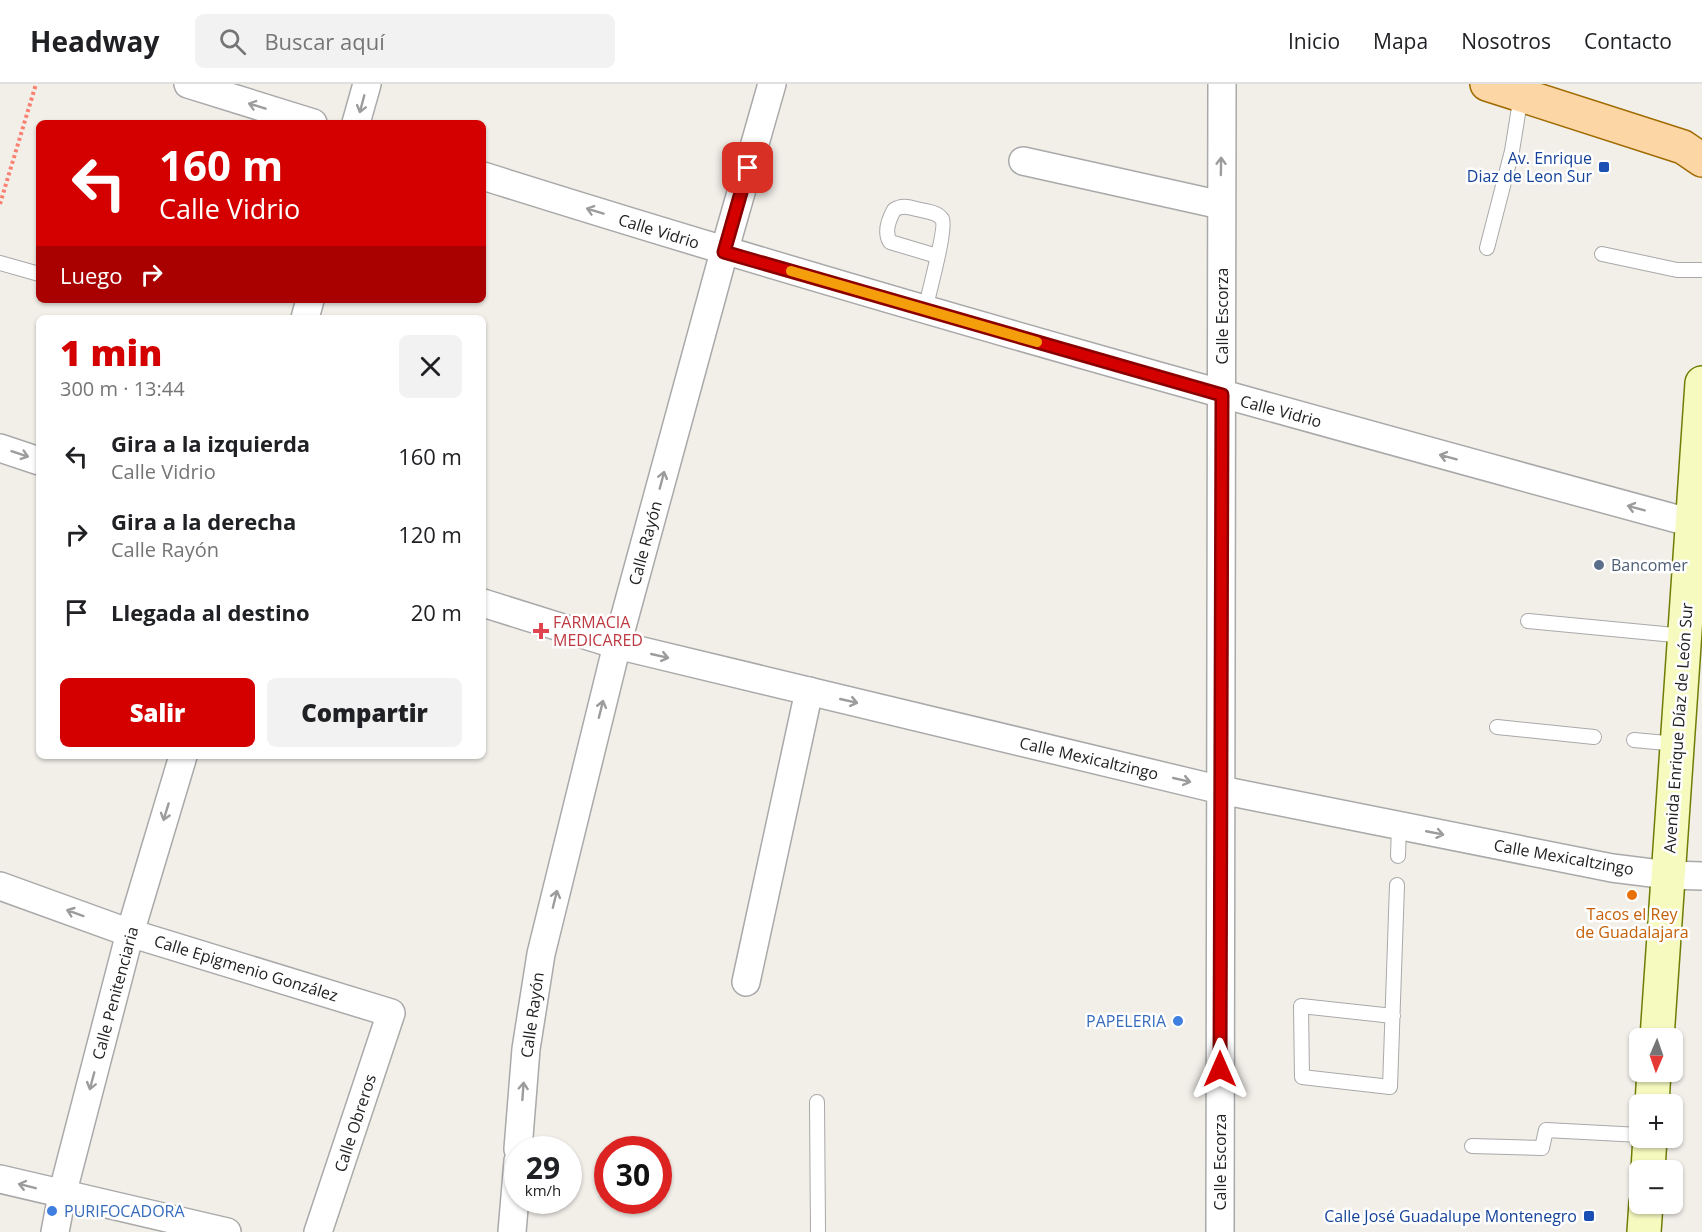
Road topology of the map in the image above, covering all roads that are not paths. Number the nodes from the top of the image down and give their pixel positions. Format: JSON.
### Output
{"nodes":[{"id":1,"x":188,"y":84,"type":"edge"},
{"id":2,"x":367,"y":84,"type":"edge"},
{"id":3,"x":772,"y":84,"type":"edge"},
{"id":4,"x":1222,"y":84,"type":"edge"},
{"id":5,"x":1487,"y":84,"type":"edge"},
{"id":6,"x":1521,"y":95,"type":"junction"},
{"id":7,"x":303,"y":120,"type":"edge"},
{"id":8,"x":357,"y":120,"type":"edge"},
{"id":9,"x":1696,"y":148,"type":"edge"},
{"id":10,"x":1023,"y":161,"type":"dead end"},
{"id":11,"x":486,"y":177,"type":"edge"},
{"id":12,"x":1221,"y":205,"type":"junction"},
{"id":13,"x":1487,"y":248,"type":"dead end"},
{"id":14,"x":724,"y":252,"type":"junction"},
{"id":15,"x":1602,"y":254,"type":"dead end"},
{"id":16,"x":937,"y":256,"type":"junction"},
{"id":17,"x":0,"y":263,"type":"edge"},
{"id":18,"x":1702,"y":270,"type":"edge"},
{"id":19,"x":36,"y":273,"type":"edge"},
{"id":20,"x":925,"y":310,"type":"junction"},
{"id":21,"x":1702,"y":383,"type":"edge"},
{"id":22,"x":1222,"y":395,"type":"junction"},
{"id":23,"x":0,"y":448,"type":"edge"},
{"id":24,"x":36,"y":460,"type":"edge"},
{"id":25,"x":1697,"y":524,"type":"edge"},
{"id":26,"x":486,"y":604,"type":"edge"},
{"id":27,"x":1528,"y":621,"type":"dead end"},
{"id":28,"x":1685,"y":636,"type":"junction"},
{"id":29,"x":617,"y":645,"type":"junction"},
{"id":30,"x":809,"y":691,"type":"junction"},
{"id":31,"x":1497,"y":727,"type":"dead end"},
{"id":32,"x":1594,"y":737,"type":"dead end"},
{"id":33,"x":1634,"y":740,"type":"dead end"},
{"id":34,"x":1677,"y":744,"type":"junction"},
{"id":35,"x":182,"y":759,"type":"edge"},
{"id":36,"x":1221,"y":790,"type":"junction"},
{"id":37,"x":1399,"y":825,"type":"junction"},
{"id":38,"x":1398,"y":856,"type":"dead end"},
{"id":39,"x":1668,"y":875,"type":"junction"},
{"id":40,"x":1702,"y":876,"type":"edge"},
{"id":41,"x":1397,"y":885,"type":"dead end"},
{"id":42,"x":0,"y":886,"type":"edge"},
{"id":43,"x":130,"y":933,"type":"junction"},
{"id":44,"x":746,"y":982,"type":"dead end"},
{"id":45,"x":391,"y":1013,"type":"joint"},
{"id":46,"x":1393,"y":1016,"type":"junction"},
{"id":47,"x":1658,"y":1028,"type":"edge"},
{"id":48,"x":817,"y":1102,"type":"dead end"},
{"id":49,"x":1629,"y":1134,"type":"edge"},
{"id":50,"x":519,"y":1136,"type":"edge"},
{"id":51,"x":1472,"y":1146,"type":"dead end"},
{"id":52,"x":0,"y":1179,"type":"edge"},
{"id":53,"x":62,"y":1195,"type":"junction"},
{"id":54,"x":514,"y":1214,"type":"edge"},
{"id":55,"x":1645,"y":1214,"type":"edge"},
{"id":56,"x":55,"y":1232,"type":"edge"},
{"id":57,"x":227,"y":1232,"type":"edge"},
{"id":58,"x":318,"y":1232,"type":"edge"},
{"id":59,"x":512,"y":1232,"type":"edge"},
{"id":60,"x":818,"y":1232,"type":"edge"},
{"id":61,"x":1220,"y":1232,"type":"edge"},
{"id":62,"x":1644,"y":1232,"type":"edge"}],
"edges":[{"from":7,"to":1,"type":"street","one_way":true},
{"from":2,"to":8,"type":"street","one_way":true},
{"from":3,"to":14,"type":"street","name":"Calle Rayón"},
{"from":12,"to":4,"type":"street","name":"Calle Escorza","one_way":true},
{"from":5,"to":6,"type":"main road"},
{"from":6,"to":9,"type":"main road"},
{"from":6,"to":13,"type":"lane"},
{"from":10,"to":12,"type":"street"},
{"from":14,"to":11,"type":"street","name":"Calle Vidrio","one_way":true},
{"from":12,"to":22,"type":"street","name":"Calle Escorza"},
{"from":14,"to":20,"type":"street","name":"Calle Vidrio"},
{"from":29,"to":14,"type":"street","name":"Calle Rayón","one_way":true},
{"from":15,"to":18,"type":"lane"},
{"from":16,"to":16,"type":"lane"},
{"from":16,"to":20,"type":"lane"},
{"from":17,"to":19,"type":"lane"},
{"from":20,"to":22,"type":"street","name":"Calle Vidrio"},
{"from":21,"to":25,"type":"main road","name":"Avenida Enrique Díaz de León Sur"},
{"from":25,"to":22,"type":"street","name":"Calle Vidrio","one_way":true},
{"from":22,"to":36,"type":"street","name":"Calle Escorza"},
{"from":23,"to":24,"type":"street","one_way":true},
{"from":25,"to":28,"type":"main road","name":"Avenida Enrique Díaz de León Sur"},
{"from":26,"to":29,"type":"street","name":"Calle Mexicaltzingo"},
{"from":27,"to":28,"type":"lane"},
{"from":28,"to":34,"type":"main road","name":"Avenida Enrique Díaz de León Sur"},
{"from":29,"to":30,"type":"street","name":"Calle Mexicaltzingo","one_way":true},
{"from":50,"to":29,"type":"street","name":"Calle Rayón","one_way":true},
{"from":30,"to":36,"type":"street","name":"Calle Mexicaltzingo","one_way":true},
{"from":30,"to":44,"type":"street"},
{"from":31,"to":32,"type":"lane"},
{"from":33,"to":34,"type":"lane"},
{"from":34,"to":39,"type":"main road","name":"Avenida Enrique Díaz de León Sur"},
{"from":35,"to":43,"type":"street","name":"Calle Penitenciaria","one_way":true},
{"from":36,"to":37,"type":"street","name":"Calle Mexicaltzingo"},
{"from":36,"to":61,"type":"street","name":"Calle Escorza"},
{"from":37,"to":38,"type":"lane"},
{"from":37,"to":39,"type":"street","name":"Calle Mexicaltzingo","one_way":true},
{"from":39,"to":40,"type":"street","name":"Calle Mexicaltzingo"},
{"from":39,"to":47,"type":"main road","name":"Avenida Enrique Díaz de León Sur"},
{"from":41,"to":46,"type":"lane"},
{"from":43,"to":42,"type":"street","name":"Calle Epigmenio González","one_way":true},
{"from":43,"to":45,"type":"street","name":"Calle Epigmenio González"},
{"from":43,"to":53,"type":"street","name":"Calle Penitenciaria","one_way":true},
{"from":45,"to":58,"type":"street","name":"Calle Obreros"},
{"from":46,"to":46,"type":"lane"},
{"from":48,"to":60,"type":"lane"},
{"from":49,"to":51,"type":"lane"},
{"from":53,"to":52,"type":"street","one_way":true},
{"from":53,"to":56,"type":"street","name":"Calle Penitenciaria"},
{"from":53,"to":57,"type":"street"},
{"from":54,"to":59,"type":"street"},
{"from":55,"to":62,"type":"main road"}]}
